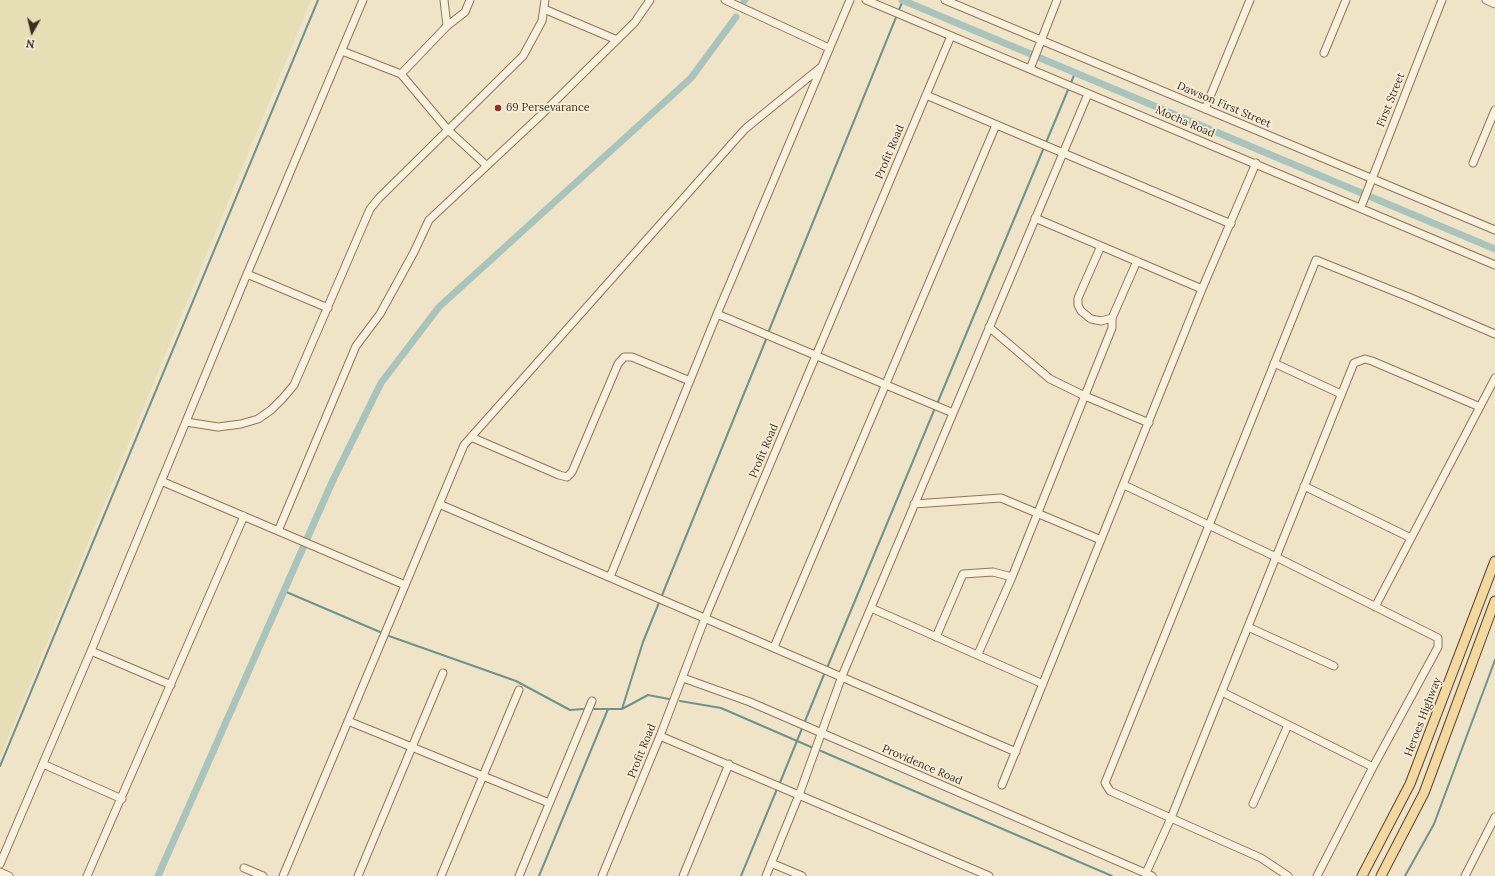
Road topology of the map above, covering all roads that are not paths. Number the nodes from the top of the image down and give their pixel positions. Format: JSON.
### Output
{"nodes":[{"id":1,"x":363,"y":0,"type":"edge"},
{"id":2,"x":444,"y":0,"type":"edge"},
{"id":3,"x":470,"y":0,"type":"edge"},
{"id":4,"x":545,"y":0,"type":"edge"},
{"id":5,"x":650,"y":0,"type":"edge"},
{"id":6,"x":725,"y":0,"type":"edge"},
{"id":7,"x":850,"y":0,"type":"edge"},
{"id":8,"x":866,"y":0,"type":"edge"},
{"id":9,"x":945,"y":0,"type":"edge"},
{"id":10,"x":1057,"y":0,"type":"edge"},
{"id":11,"x":1250,"y":0,"type":"edge"},
{"id":12,"x":1346,"y":0,"type":"edge"},
{"id":13,"x":1442,"y":0,"type":"edge"},
{"id":14,"x":1486,"y":0,"type":"edge"},
{"id":15,"x":1495,"y":4,"type":"edge"},
{"id":16,"x":544,"y":9,"type":"junction"},
{"id":17,"x":447,"y":26,"type":"junction"},
{"id":18,"x":950,"y":36,"type":"junction"},
{"id":19,"x":617,"y":40,"type":"junction"},
{"id":20,"x":1040,"y":40,"type":"junction"},
{"id":21,"x":829,"y":48,"type":"junction"},
{"id":22,"x":342,"y":51,"type":"junction"},
{"id":23,"x":1324,"y":53,"type":"dead end"},
{"id":24,"x":1031,"y":66,"type":"junction"},
{"id":25,"x":820,"y":68,"type":"junction"},
{"id":26,"x":401,"y":74,"type":"junction"},
{"id":27,"x":1088,"y":94,"type":"junction"},
{"id":28,"x":926,"y":95,"type":"junction"},
{"id":29,"x":1205,"y":109,"type":"junction"},
{"id":30,"x":1495,"y":110,"type":"edge"},
{"id":31,"x":996,"y":125,"type":"junction"},
{"id":32,"x":448,"y":130,"type":"junction"},
{"id":33,"x":1063,"y":153,"type":"junction"},
{"id":34,"x":1256,"y":163,"type":"junction"},
{"id":35,"x":1473,"y":163,"type":"dead end"},
{"id":36,"x":486,"y":165,"type":"junction"},
{"id":37,"x":1372,"y":178,"type":"junction"},
{"id":38,"x":1362,"y":204,"type":"junction"},
{"id":39,"x":1035,"y":218,"type":"junction"},
{"id":40,"x":1231,"y":224,"type":"junction"},
{"id":41,"x":1495,"y":230,"type":"edge"},
{"id":42,"x":1101,"y":246,"type":"junction"},
{"id":43,"x":1137,"y":261,"type":"junction"},
{"id":44,"x":1495,"y":265,"type":"edge"},
{"id":45,"x":247,"y":274,"type":"junction"},
{"id":46,"x":1202,"y":289,"type":"junction"},
{"id":47,"x":328,"y":308,"type":"junction"},
{"id":48,"x":717,"y":314,"type":"junction"},
{"id":49,"x":1112,"y":318,"type":"junction"},
{"id":50,"x":989,"y":327,"type":"junction"},
{"id":51,"x":1495,"y":334,"type":"edge"},
{"id":52,"x":816,"y":355,"type":"junction"},
{"id":53,"x":1274,"y":363,"type":"junction"},
{"id":54,"x":1495,"y":378,"type":"edge"},
{"id":55,"x":690,"y":381,"type":"junction"},
{"id":56,"x":884,"y":385,"type":"junction"},
{"id":57,"x":1341,"y":394,"type":"junction"},
{"id":58,"x":1084,"y":396,"type":"junction"},
{"id":59,"x":1480,"y":407,"type":"junction"},
{"id":60,"x":952,"y":414,"type":"junction"},
{"id":61,"x":186,"y":422,"type":"junction"},
{"id":62,"x":1149,"y":424,"type":"junction"},
{"id":63,"x":471,"y":437,"type":"junction"},
{"id":64,"x":161,"y":481,"type":"junction"},
{"id":65,"x":1124,"y":485,"type":"junction"},
{"id":66,"x":1304,"y":486,"type":"junction"},
{"id":67,"x":439,"y":504,"type":"junction"},
{"id":68,"x":914,"y":504,"type":"junction"},
{"id":69,"x":1036,"y":512,"type":"junction"},
{"id":70,"x":244,"y":516,"type":"junction"},
{"id":71,"x":1208,"y":525,"type":"junction"},
{"id":72,"x":278,"y":531,"type":"junction"},
{"id":73,"x":1411,"y":538,"type":"junction"},
{"id":74,"x":1101,"y":540,"type":"junction"},
{"id":75,"x":1276,"y":556,"type":"junction"},
{"id":76,"x":1495,"y":561,"type":"edge"},
{"id":77,"x":610,"y":577,"type":"junction"},
{"id":78,"x":1012,"y":577,"type":"junction"},
{"id":79,"x":405,"y":585,"type":"junction"},
{"id":80,"x":1495,"y":601,"type":"edge"},
{"id":81,"x":1374,"y":607,"type":"junction"},
{"id":82,"x":870,"y":608,"type":"junction"},
{"id":83,"x":705,"y":618,"type":"junction"},
{"id":84,"x":1248,"y":627,"type":"junction"},
{"id":85,"x":936,"y":637,"type":"junction"},
{"id":86,"x":774,"y":647,"type":"junction"},
{"id":87,"x":91,"y":651,"type":"junction"},
{"id":88,"x":978,"y":654,"type":"junction"},
{"id":89,"x":1334,"y":666,"type":"dead end"},
{"id":90,"x":444,"y":673,"type":"dead end"},
{"id":91,"x":842,"y":676,"type":"junction"},
{"id":92,"x":683,"y":678,"type":"junction"},
{"id":93,"x":1043,"y":684,"type":"junction"},
{"id":94,"x":171,"y":685,"type":"junction"},
{"id":95,"x":519,"y":690,"type":"dead end"},
{"id":96,"x":1222,"y":692,"type":"junction"},
{"id":97,"x":592,"y":701,"type":"dead end"},
{"id":98,"x":348,"y":721,"type":"junction"},
{"id":99,"x":1288,"y":725,"type":"junction"},
{"id":100,"x":822,"y":734,"type":"junction"},
{"id":101,"x":660,"y":736,"type":"junction"},
{"id":102,"x":414,"y":748,"type":"junction"},
{"id":103,"x":1016,"y":752,"type":"junction"},
{"id":104,"x":43,"y":764,"type":"junction"},
{"id":105,"x":729,"y":764,"type":"junction"},
{"id":106,"x":1373,"y":767,"type":"junction"},
{"id":107,"x":484,"y":776,"type":"junction"},
{"id":108,"x":1002,"y":785,"type":"dead end"},
{"id":109,"x":799,"y":795,"type":"junction"},
{"id":110,"x":122,"y":799,"type":"junction"},
{"id":111,"x":549,"y":803,"type":"junction"},
{"id":112,"x":1253,"y":804,"type":"dead end"},
{"id":113,"x":1495,"y":817,"type":"edge"},
{"id":114,"x":1171,"y":818,"type":"junction"},
{"id":115,"x":771,"y":863,"type":"junction"},
{"id":116,"x":0,"y":864,"type":"edge"},
{"id":117,"x":244,"y":868,"type":"dead end"},
{"id":118,"x":0,"y":872,"type":"edge"},
{"id":119,"x":1149,"y":875,"type":"edge"},
{"id":120,"x":9,"y":876,"type":"edge"},
{"id":121,"x":87,"y":876,"type":"edge"},
{"id":122,"x":263,"y":876,"type":"edge"},
{"id":123,"x":283,"y":876,"type":"edge"},
{"id":124,"x":358,"y":876,"type":"edge"},
{"id":125,"x":441,"y":876,"type":"edge"},
{"id":126,"x":519,"y":876,"type":"edge"},
{"id":127,"x":602,"y":876,"type":"edge"},
{"id":128,"x":683,"y":876,"type":"edge"},
{"id":129,"x":766,"y":876,"type":"edge"},
{"id":130,"x":802,"y":876,"type":"edge"},
{"id":131,"x":989,"y":876,"type":"edge"},
{"id":132,"x":1288,"y":876,"type":"edge"},
{"id":133,"x":1317,"y":876,"type":"edge"},
{"id":134,"x":1362,"y":876,"type":"edge"},
{"id":135,"x":1381,"y":876,"type":"edge"},
{"id":136,"x":1465,"y":876,"type":"edge"}],
"edges":[{"from":1,"to":22,"type":"street"},
{"from":2,"to":17,"type":"street"},
{"from":3,"to":17,"type":"street"},
{"from":4,"to":16,"type":"street"},
{"from":5,"to":19,"type":"street"},
{"from":6,"to":21,"type":"street"},
{"from":7,"to":21,"type":"street"},
{"from":8,"to":18,"type":"street","name":"Mocha Road"},
{"from":9,"to":20,"type":"street","name":"Dawson First Street"},
{"from":10,"to":20,"type":"street"},
{"from":11,"to":29,"type":"street"},
{"from":12,"to":23,"type":"street"},
{"from":13,"to":37,"type":"street","name":"First Street"},
{"from":14,"to":15,"type":"street"},
{"from":16,"to":19,"type":"street"},
{"from":16,"to":32,"type":"street"},
{"from":17,"to":26,"type":"street"},
{"from":18,"to":24,"type":"street","name":"Mocha Road"},
{"from":18,"to":28,"type":"street","name":"Profit Road"},
{"from":19,"to":36,"type":"street"},
{"from":20,"to":24,"type":"street"},
{"from":20,"to":29,"type":"street","name":"Dawson First Street"},
{"from":21,"to":25,"type":"street"},
{"from":22,"to":26,"type":"street"},
{"from":22,"to":45,"type":"street"},
{"from":24,"to":27,"type":"street","name":"Mocha Road"},
{"from":25,"to":48,"type":"street"},
{"from":25,"to":63,"type":"street"},
{"from":26,"to":32,"type":"street"},
{"from":27,"to":33,"type":"street"},
{"from":27,"to":34,"type":"street","name":"Mocha Road"},
{"from":28,"to":31,"type":"street"},
{"from":28,"to":52,"type":"street","name":"Profit Road"},
{"from":29,"to":37,"type":"street","name":"Dawson First Street"},
{"from":30,"to":35,"type":"street"},
{"from":31,"to":33,"type":"street"},
{"from":31,"to":56,"type":"street"},
{"from":32,"to":36,"type":"street"},
{"from":32,"to":47,"type":"street"},
{"from":33,"to":39,"type":"street"},
{"from":33,"to":40,"type":"street"},
{"from":34,"to":38,"type":"street","name":"Mocha Road"},
{"from":34,"to":40,"type":"street"},
{"from":36,"to":72,"type":"street"},
{"from":37,"to":38,"type":"street","name":"First Street"},
{"from":37,"to":41,"type":"street","name":"Dawson First Street"},
{"from":38,"to":44,"type":"street","name":"Mocha Road"},
{"from":39,"to":42,"type":"street"},
{"from":39,"to":50,"type":"street"},
{"from":40,"to":46,"type":"street"},
{"from":42,"to":43,"type":"street"},
{"from":42,"to":49,"type":"street"},
{"from":43,"to":46,"type":"street"},
{"from":43,"to":49,"type":"street"},
{"from":45,"to":47,"type":"street"},
{"from":45,"to":61,"type":"street"},
{"from":46,"to":62,"type":"street"},
{"from":47,"to":61,"type":"street"},
{"from":48,"to":52,"type":"street"},
{"from":48,"to":55,"type":"street"},
{"from":49,"to":58,"type":"street"},
{"from":50,"to":58,"type":"street"},
{"from":50,"to":60,"type":"street"},
{"from":51,"to":53,"type":"street"},
{"from":52,"to":56,"type":"street"},
{"from":52,"to":83,"type":"street","name":"Profit Road"},
{"from":53,"to":57,"type":"street"},
{"from":53,"to":71,"type":"street"},
{"from":54,"to":59,"type":"street"},
{"from":55,"to":63,"type":"street"},
{"from":55,"to":77,"type":"street"},
{"from":56,"to":60,"type":"street"},
{"from":56,"to":86,"type":"street"},
{"from":57,"to":59,"type":"street"},
{"from":57,"to":66,"type":"street"},
{"from":58,"to":62,"type":"street"},
{"from":58,"to":69,"type":"street"},
{"from":59,"to":73,"type":"street"},
{"from":60,"to":68,"type":"street"},
{"from":61,"to":64,"type":"street"},
{"from":62,"to":65,"type":"street"},
{"from":63,"to":67,"type":"street"},
{"from":64,"to":70,"type":"street"},
{"from":64,"to":87,"type":"street"},
{"from":65,"to":71,"type":"street"},
{"from":65,"to":74,"type":"street"},
{"from":66,"to":73,"type":"street"},
{"from":66,"to":75,"type":"street"},
{"from":67,"to":77,"type":"street"},
{"from":67,"to":79,"type":"street"},
{"from":68,"to":69,"type":"street"},
{"from":68,"to":82,"type":"street"},
{"from":69,"to":74,"type":"street"},
{"from":69,"to":78,"type":"street"},
{"from":70,"to":72,"type":"street"},
{"from":70,"to":94,"type":"street"},
{"from":71,"to":75,"type":"street"},
{"from":71,"to":114,"type":"street"},
{"from":72,"to":79,"type":"street"},
{"from":73,"to":81,"type":"street"},
{"from":74,"to":93,"type":"street"},
{"from":75,"to":81,"type":"street"},
{"from":75,"to":84,"type":"street"},
{"from":76,"to":134,"type":"main road","name":"Heroes Highway"},
{"from":77,"to":83,"type":"street"},
{"from":78,"to":85,"type":"street"},
{"from":78,"to":88,"type":"street"},
{"from":79,"to":98,"type":"street"},
{"from":80,"to":135,"type":"main road"},
{"from":81,"to":106,"type":"street"},
{"from":82,"to":85,"type":"street"},
{"from":82,"to":91,"type":"street"},
{"from":83,"to":86,"type":"street"},
{"from":83,"to":92,"type":"street","name":"Profit Road"},
{"from":84,"to":89,"type":"street"},
{"from":84,"to":96,"type":"street"},
{"from":85,"to":88,"type":"street"},
{"from":86,"to":91,"type":"street"},
{"from":87,"to":94,"type":"street"},
{"from":87,"to":104,"type":"street"},
{"from":88,"to":93,"type":"street"},
{"from":90,"to":102,"type":"street"},
{"from":91,"to":100,"type":"street"},
{"from":91,"to":103,"type":"street"},
{"from":92,"to":100,"type":"street","name":"Providence Road"},
{"from":92,"to":101,"type":"street","name":"Profit Road"},
{"from":93,"to":103,"type":"street"},
{"from":94,"to":110,"type":"street"},
{"from":95,"to":107,"type":"street"},
{"from":96,"to":99,"type":"street"},
{"from":96,"to":114,"type":"street"},
{"from":97,"to":111,"type":"street"},
{"from":98,"to":102,"type":"street"},
{"from":98,"to":123,"type":"street"},
{"from":99,"to":106,"type":"street"},
{"from":99,"to":112,"type":"street"},
{"from":100,"to":109,"type":"street"},
{"from":100,"to":119,"type":"street","name":"Providence Road"},
{"from":101,"to":105,"type":"street"},
{"from":101,"to":127,"type":"street","name":"Profit Road"},
{"from":102,"to":107,"type":"street"},
{"from":102,"to":124,"type":"street"},
{"from":103,"to":108,"type":"street"},
{"from":104,"to":110,"type":"street"},
{"from":104,"to":116,"type":"street"},
{"from":105,"to":109,"type":"street"},
{"from":105,"to":128,"type":"street"},
{"from":106,"to":133,"type":"street"},
{"from":107,"to":111,"type":"street"},
{"from":107,"to":125,"type":"street"},
{"from":109,"to":115,"type":"street"},
{"from":109,"to":131,"type":"street"},
{"from":110,"to":121,"type":"street"},
{"from":111,"to":126,"type":"street"},
{"from":113,"to":136,"type":"street"},
{"from":114,"to":119,"type":"street"},
{"from":114,"to":132,"type":"street"},
{"from":115,"to":129,"type":"street"},
{"from":115,"to":130,"type":"street"},
{"from":117,"to":122,"type":"street"},
{"from":118,"to":120,"type":"street"}]}
